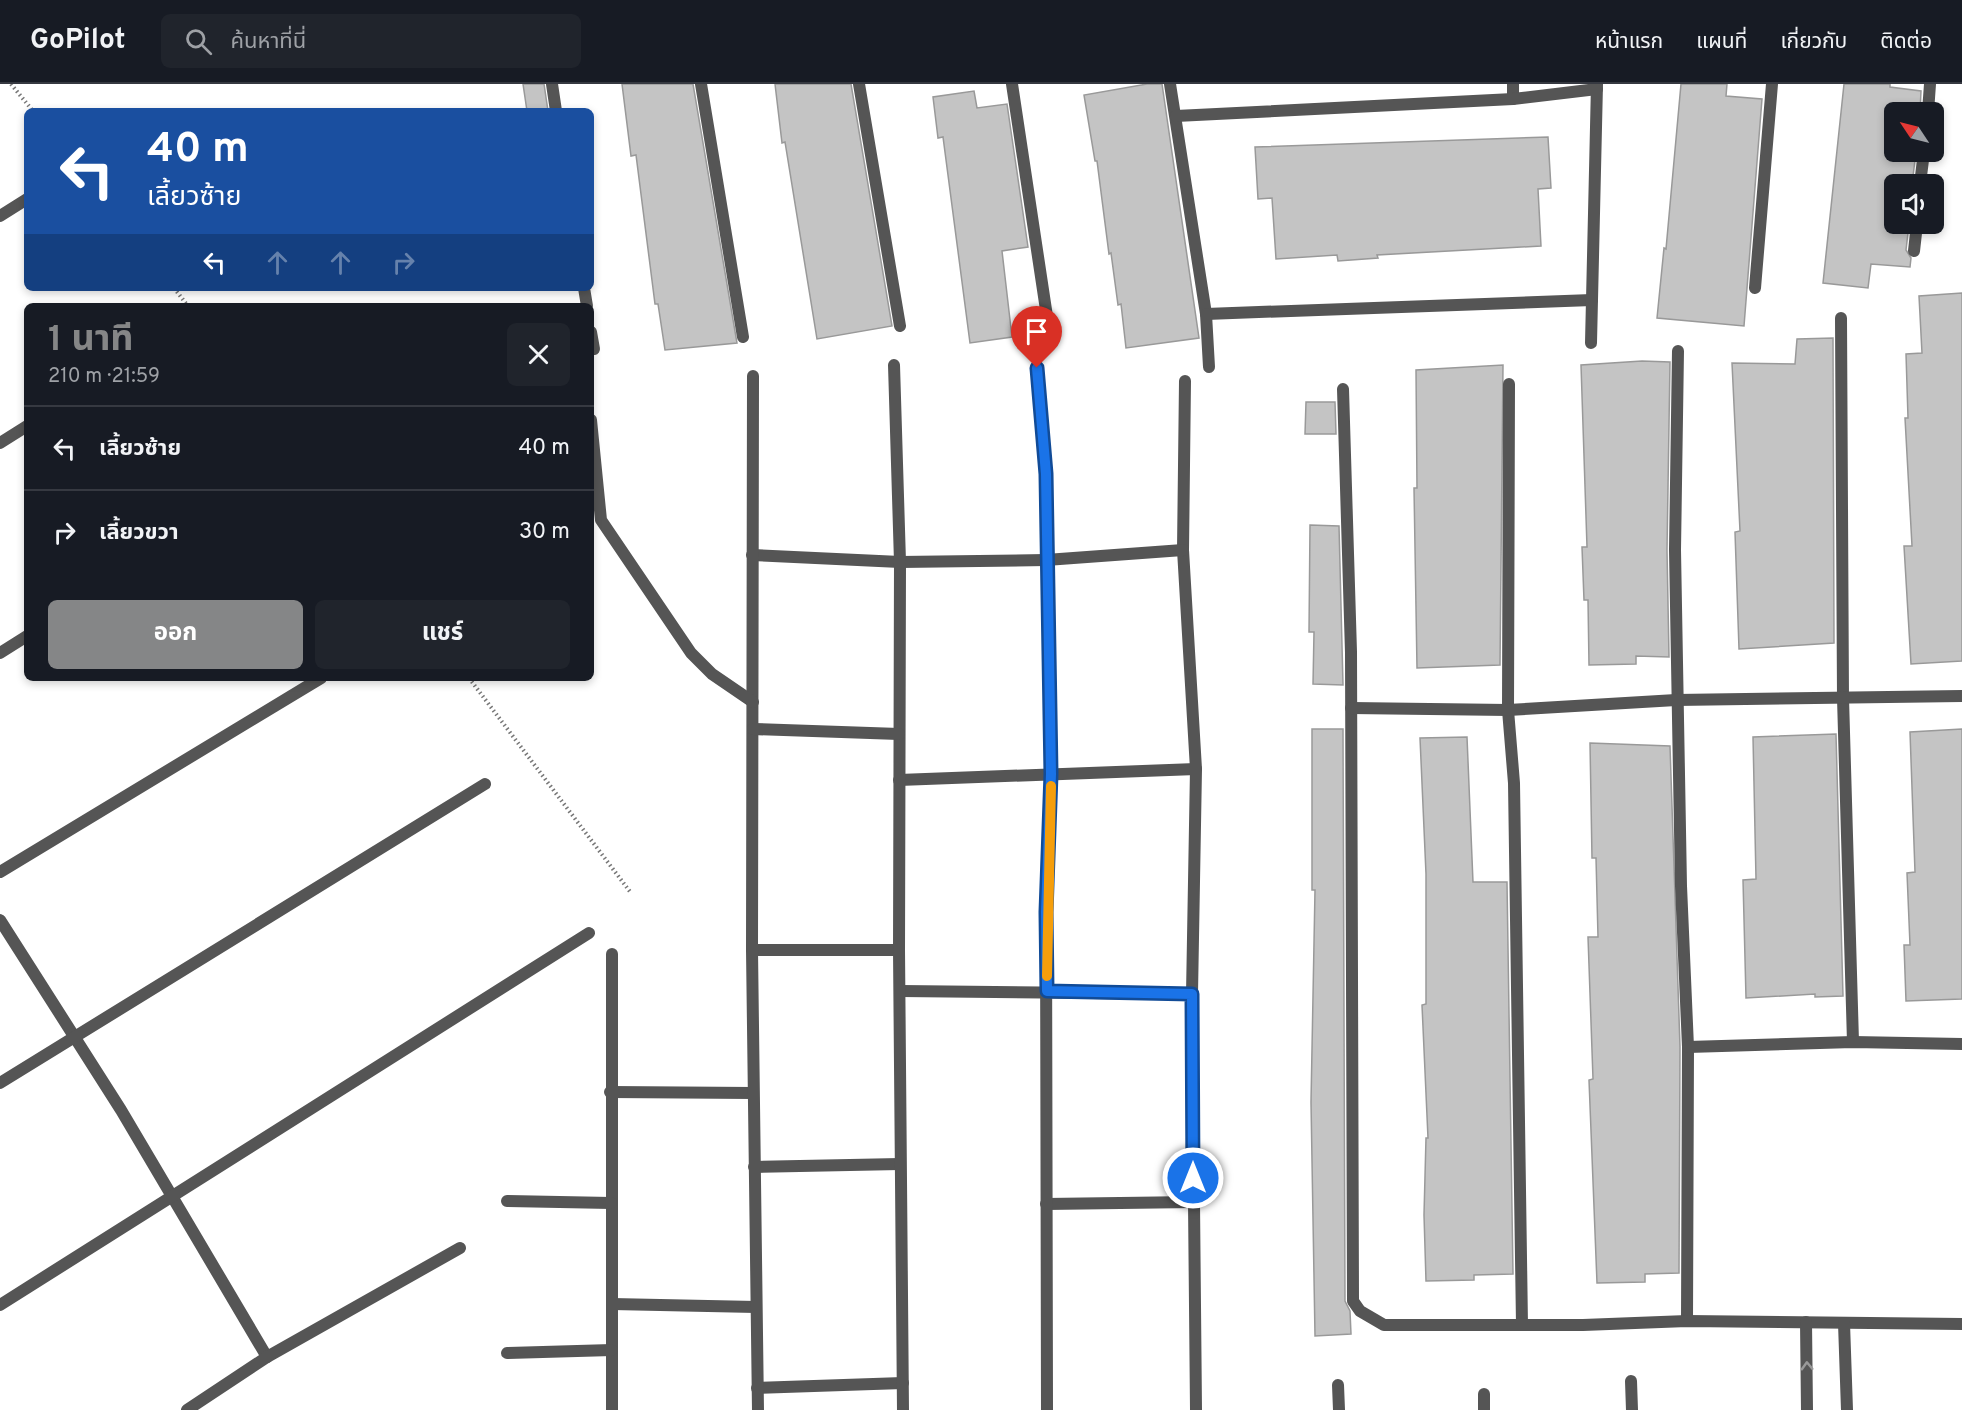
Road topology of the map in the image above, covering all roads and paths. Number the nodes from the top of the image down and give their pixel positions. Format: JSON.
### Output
{"nodes":[{"id":1,"x":11,"y":84,"type":"edge"},
{"id":2,"x":552,"y":84,"type":"edge"},
{"id":3,"x":701,"y":84,"type":"edge"},
{"id":4,"x":859,"y":84,"type":"edge"},
{"id":5,"x":1012,"y":84,"type":"edge"},
{"id":6,"x":1170,"y":84,"type":"edge"},
{"id":7,"x":1514,"y":84,"type":"edge"},
{"id":8,"x":1772,"y":84,"type":"edge"},
{"id":9,"x":1930,"y":84,"type":"edge"},
{"id":10,"x":1597,"y":86,"type":"edge"},
{"id":11,"x":1514,"y":99,"type":"junction"},
{"id":12,"x":1929,"y":102,"type":"edge"},
{"id":13,"x":31,"y":108,"type":"edge"},
{"id":14,"x":556,"y":108,"type":"edge"},
{"id":15,"x":1176,"y":116,"type":"junction"},
{"id":16,"x":24,"y":201,"type":"edge"},
{"id":17,"x":0,"y":216,"type":"edge"},
{"id":18,"x":1916,"y":234,"type":"edge"},
{"id":19,"x":1914,"y":251,"type":"dead end"},
{"id":20,"x":1755,"y":288,"type":"dead end"},
{"id":21,"x":176,"y":291,"type":"edge"},
{"id":22,"x":1592,"y":300,"type":"junction"},
{"id":23,"x":186,"y":303,"type":"edge"},
{"id":24,"x":1206,"y":314,"type":"junction"},
{"id":25,"x":1841,"y":318,"type":"dead end"},
{"id":26,"x":900,"y":326,"type":"dead end"},
{"id":27,"x":743,"y":337,"type":"dead end"},
{"id":28,"x":1051,"y":343,"type":"dead end"},
{"id":29,"x":1591,"y":343,"type":"dead end"},
{"id":30,"x":1678,"y":351,"type":"dead end"},
{"id":31,"x":894,"y":365,"type":"dead end"},
{"id":32,"x":1209,"y":367,"type":"dead end"},
{"id":33,"x":1037,"y":368,"type":"dead end"},
{"id":34,"x":753,"y":376,"type":"dead end"},
{"id":35,"x":1185,"y":381,"type":"dead end"},
{"id":36,"x":1509,"y":384,"type":"dead end"},
{"id":37,"x":1343,"y":389,"type":"dead end"},
{"id":38,"x":24,"y":428,"type":"edge"},
{"id":39,"x":0,"y":443,"type":"edge"},
{"id":40,"x":594,"y":459,"type":"edge"},
{"id":41,"x":1183,"y":550,"type":"junction"},
{"id":42,"x":752,"y":555,"type":"junction"},
{"id":43,"x":1046,"y":560,"type":"junction"},
{"id":44,"x":900,"y":562,"type":"junction"},
{"id":45,"x":24,"y":638,"type":"edge"},
{"id":46,"x":0,"y":652,"type":"edge"},
{"id":47,"x":316,"y":681,"type":"edge"},
{"id":48,"x":471,"y":681,"type":"edge"},
{"id":49,"x":1962,"y":696,"type":"edge"},
{"id":50,"x":1843,"y":698,"type":"junction"},
{"id":51,"x":1676,"y":700,"type":"junction"},
{"id":52,"x":753,"y":702,"type":"junction"},
{"id":53,"x":1351,"y":708,"type":"junction"},
{"id":54,"x":1508,"y":710,"type":"junction"},
{"id":55,"x":753,"y":729,"type":"junction"},
{"id":56,"x":899,"y":734,"type":"junction"},
{"id":57,"x":1196,"y":769,"type":"junction"},
{"id":58,"x":1051,"y":774,"type":"junction"},
{"id":59,"x":899,"y":780,"type":"junction"},
{"id":60,"x":485,"y":784,"type":"dead end"},
{"id":61,"x":0,"y":872,"type":"edge"},
{"id":62,"x":631,"y":893,"type":"dead end"},
{"id":63,"x":0,"y":920,"type":"edge"},
{"id":64,"x":589,"y":933,"type":"dead end"},
{"id":65,"x":752,"y":950,"type":"junction"},
{"id":66,"x":898,"y":950,"type":"junction"},
{"id":67,"x":612,"y":954,"type":"dead end"},
{"id":68,"x":901,"y":991,"type":"junction"},
{"id":69,"x":1047,"y":991,"type":"junction"},
{"id":70,"x":1192,"y":994,"type":"junction"},
{"id":71,"x":74,"y":1037,"type":"junction"},
{"id":72,"x":1852,"y":1042,"type":"junction"},
{"id":73,"x":1962,"y":1044,"type":"edge"},
{"id":74,"x":1688,"y":1047,"type":"junction"},
{"id":75,"x":0,"y":1083,"type":"edge"},
{"id":76,"x":610,"y":1092,"type":"junction"},
{"id":77,"x":753,"y":1093,"type":"junction"},
{"id":78,"x":900,"y":1164,"type":"junction"},
{"id":79,"x":754,"y":1167,"type":"junction"},
{"id":80,"x":172,"y":1197,"type":"junction"},
{"id":81,"x":507,"y":1201,"type":"dead end"},
{"id":82,"x":1194,"y":1202,"type":"junction"},
{"id":83,"x":611,"y":1203,"type":"junction"},
{"id":84,"x":1046,"y":1204,"type":"junction"},
{"id":85,"x":460,"y":1248,"type":"dead end"},
{"id":86,"x":612,"y":1304,"type":"junction"},
{"id":87,"x":0,"y":1305,"type":"edge"},
{"id":88,"x":756,"y":1307,"type":"junction"},
{"id":89,"x":1687,"y":1321,"type":"junction"},
{"id":90,"x":1806,"y":1323,"type":"junction"},
{"id":91,"x":1844,"y":1323,"type":"junction"},
{"id":92,"x":1962,"y":1324,"type":"edge"},
{"id":93,"x":1521,"y":1325,"type":"junction"},
{"id":94,"x":612,"y":1350,"type":"junction"},
{"id":95,"x":507,"y":1353,"type":"dead end"},
{"id":96,"x":267,"y":1357,"type":"junction"},
{"id":97,"x":1631,"y":1381,"type":"dead end"},
{"id":98,"x":903,"y":1383,"type":"junction"},
{"id":99,"x":1338,"y":1385,"type":"dead end"},
{"id":100,"x":757,"y":1388,"type":"junction"},
{"id":101,"x":1484,"y":1394,"type":"dead end"},
{"id":102,"x":187,"y":1410,"type":"edge"},
{"id":103,"x":612,"y":1410,"type":"edge"},
{"id":104,"x":758,"y":1410,"type":"edge"},
{"id":105,"x":903,"y":1410,"type":"edge"},
{"id":106,"x":1047,"y":1410,"type":"edge"},
{"id":107,"x":1196,"y":1410,"type":"edge"},
{"id":108,"x":1339,"y":1410,"type":"edge"},
{"id":109,"x":1484,"y":1410,"type":"edge"},
{"id":110,"x":1632,"y":1410,"type":"edge"},
{"id":111,"x":1807,"y":1410,"type":"edge"},
{"id":112,"x":1847,"y":1410,"type":"edge"}],
"edges":[{"from":1,"to":13,"type":"path"},
{"from":2,"to":14,"type":"street"},
{"from":3,"to":27,"type":"street"},
{"from":4,"to":26,"type":"street"},
{"from":5,"to":28,"type":"street"},
{"from":6,"to":15,"type":"street"},
{"from":7,"to":11,"type":"street"},
{"from":8,"to":20,"type":"street"},
{"from":9,"to":12,"type":"street"},
{"from":10,"to":11,"type":"street"},
{"from":10,"to":22,"type":"street"},
{"from":11,"to":15,"type":"street"},
{"from":15,"to":24,"type":"street"},
{"from":16,"to":17,"type":"street"},
{"from":18,"to":19,"type":"street"},
{"from":21,"to":23,"type":"path"},
{"from":22,"to":24,"type":"street"},
{"from":22,"to":29,"type":"street"},
{"from":24,"to":32,"type":"street"},
{"from":25,"to":50,"type":"street"},
{"from":30,"to":51,"type":"street"},
{"from":31,"to":44,"type":"street"},
{"from":33,"to":43,"type":"street"},
{"from":34,"to":42,"type":"street"},
{"from":35,"to":41,"type":"street"},
{"from":36,"to":54,"type":"street"},
{"from":37,"to":53,"type":"street"},
{"from":38,"to":39,"type":"street"},
{"from":40,"to":52,"type":"street"},
{"from":41,"to":43,"type":"street"},
{"from":41,"to":57,"type":"street"},
{"from":42,"to":44,"type":"street"},
{"from":42,"to":52,"type":"street"},
{"from":43,"to":44,"type":"street"},
{"from":43,"to":58,"type":"street"},
{"from":44,"to":56,"type":"street"},
{"from":45,"to":46,"type":"street"},
{"from":47,"to":61,"type":"street"},
{"from":48,"to":62,"type":"path"},
{"from":49,"to":50,"type":"street"},
{"from":50,"to":51,"type":"street"},
{"from":50,"to":72,"type":"street"},
{"from":51,"to":54,"type":"street"},
{"from":51,"to":74,"type":"street"},
{"from":52,"to":55,"type":"street"},
{"from":53,"to":54,"type":"street"},
{"from":53,"to":93,"type":"street"},
{"from":54,"to":93,"type":"street"},
{"from":55,"to":56,"type":"street"},
{"from":55,"to":65,"type":"street"},
{"from":56,"to":59,"type":"street"},
{"from":57,"to":58,"type":"street"},
{"from":57,"to":70,"type":"street"},
{"from":58,"to":59,"type":"street"},
{"from":58,"to":69,"type":"street"},
{"from":59,"to":66,"type":"street"},
{"from":60,"to":71,"type":"street"},
{"from":63,"to":71,"type":"street"},
{"from":64,"to":80,"type":"street"},
{"from":65,"to":66,"type":"street"},
{"from":65,"to":77,"type":"street"},
{"from":66,"to":68,"type":"street"},
{"from":67,"to":76,"type":"street"},
{"from":68,"to":69,"type":"street"},
{"from":68,"to":78,"type":"street"},
{"from":69,"to":70,"type":"street"},
{"from":69,"to":84,"type":"street"},
{"from":70,"to":82,"type":"street"},
{"from":71,"to":75,"type":"street"},
{"from":71,"to":80,"type":"street"},
{"from":72,"to":73,"type":"street"},
{"from":72,"to":74,"type":"street"},
{"from":74,"to":89,"type":"street"},
{"from":76,"to":77,"type":"street"},
{"from":76,"to":83,"type":"street"},
{"from":77,"to":79,"type":"street"},
{"from":78,"to":79,"type":"street"},
{"from":78,"to":98,"type":"street"},
{"from":79,"to":88,"type":"street"},
{"from":80,"to":87,"type":"street"},
{"from":80,"to":96,"type":"street"},
{"from":81,"to":83,"type":"street"},
{"from":82,"to":84,"type":"street"},
{"from":82,"to":107,"type":"street"},
{"from":83,"to":86,"type":"street"},
{"from":84,"to":106,"type":"street"},
{"from":85,"to":96,"type":"street"},
{"from":86,"to":88,"type":"street"},
{"from":86,"to":94,"type":"street"},
{"from":88,"to":100,"type":"street"},
{"from":89,"to":90,"type":"street"},
{"from":89,"to":93,"type":"street"},
{"from":90,"to":91,"type":"street"},
{"from":111,"to":90,"type":"street","one_way":true},
{"from":91,"to":92,"type":"street"},
{"from":91,"to":112,"type":"street"},
{"from":94,"to":95,"type":"street"},
{"from":94,"to":103,"type":"street"},
{"from":96,"to":102,"type":"street"},
{"from":97,"to":110,"type":"street"},
{"from":98,"to":100,"type":"street"},
{"from":98,"to":105,"type":"street"},
{"from":99,"to":108,"type":"street"},
{"from":100,"to":104,"type":"street"},
{"from":101,"to":109,"type":"street"}]}
